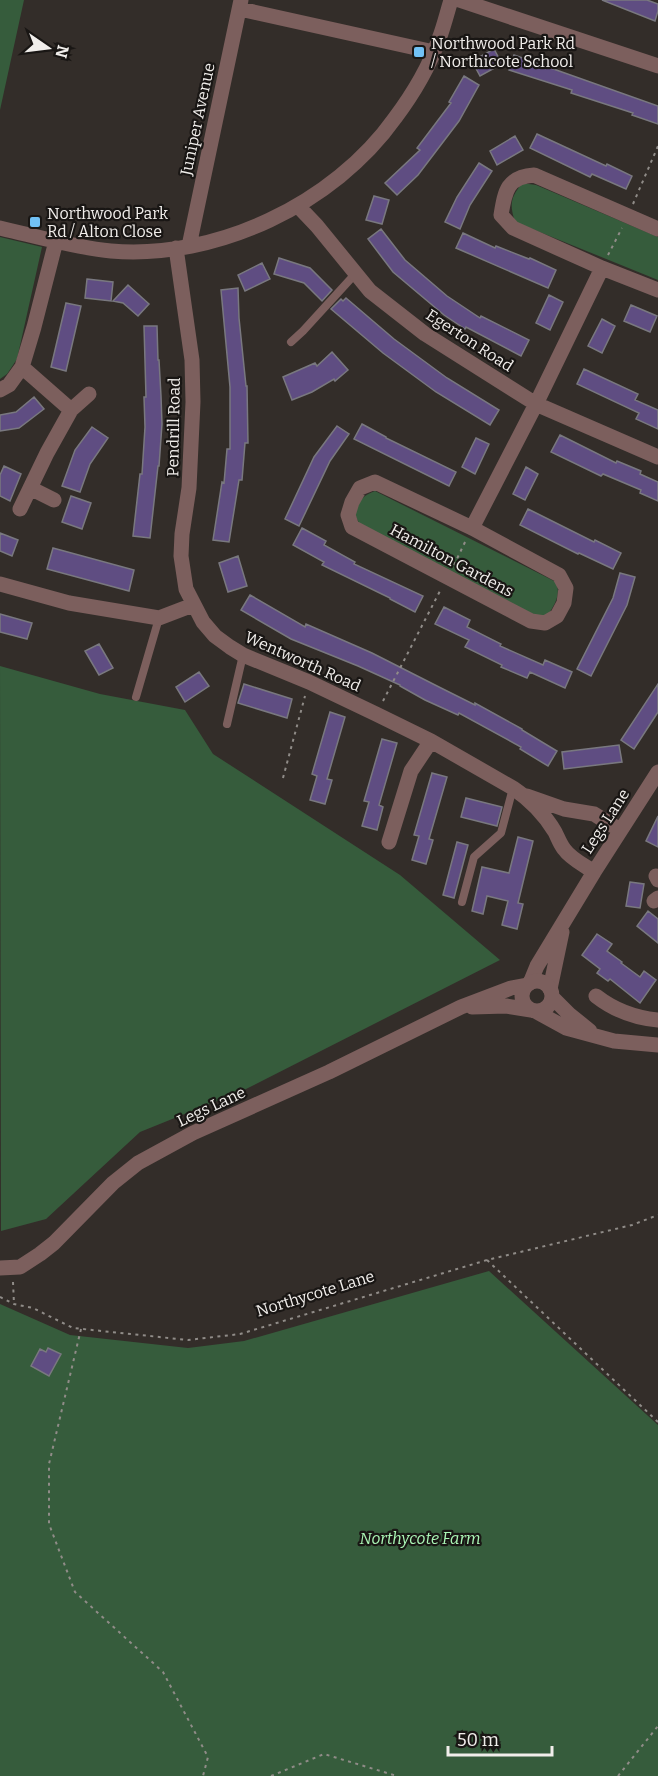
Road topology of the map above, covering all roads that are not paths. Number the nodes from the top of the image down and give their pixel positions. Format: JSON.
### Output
{"nodes":[{"id":1,"x":451,"y":0,"type":"edge"},
{"id":2,"x":459,"y":0,"type":"edge"},
{"id":3,"x":240,"y":4,"type":"edge"},
{"id":4,"x":434,"y":51,"type":"junction"},
{"id":5,"x":658,"y":66,"type":"edge"},
{"id":6,"x":298,"y":206,"type":"junction"},
{"id":7,"x":0,"y":228,"type":"edge"},
{"id":8,"x":658,"y":229,"type":"edge"},
{"id":9,"x":56,"y":241,"type":"junction"},
{"id":10,"x":182,"y":248,"type":"junction"},
{"id":11,"x":602,"y":268,"type":"junction"},
{"id":12,"x":356,"y":273,"type":"junction"},
{"id":13,"x":658,"y":290,"type":"edge"},
{"id":14,"x":291,"y":342,"type":"dead end"},
{"id":15,"x":22,"y":367,"type":"junction"},
{"id":16,"x":0,"y":390,"type":"edge"},
{"id":17,"x":89,"y":394,"type":"dead end"},
{"id":18,"x":536,"y":404,"type":"junction"},
{"id":19,"x":71,"y":410,"type":"junction"},
{"id":20,"x":658,"y":457,"type":"edge"},
{"id":21,"x":30,"y":488,"type":"junction"},
{"id":22,"x":54,"y":500,"type":"dead end"},
{"id":23,"x":20,"y":509,"type":"dead end"},
{"id":24,"x":472,"y":528,"type":"junction"},
{"id":25,"x":0,"y":584,"type":"edge"},
{"id":26,"x":193,"y":605,"type":"junction"},
{"id":27,"x":159,"y":618,"type":"junction"},
{"id":28,"x":243,"y":655,"type":"junction"},
{"id":29,"x":136,"y":697,"type":"dead end"},
{"id":30,"x":227,"y":724,"type":"dead end"},
{"id":31,"x":431,"y":741,"type":"junction"},
{"id":32,"x":658,"y":772,"type":"edge"},
{"id":33,"x":518,"y":792,"type":"junction"},
{"id":34,"x":620,"y":830,"type":"junction"},
{"id":35,"x":389,"y":842,"type":"dead end"},
{"id":36,"x":594,"y":872,"type":"junction"},
{"id":37,"x":462,"y":902,"type":"dead end"},
{"id":38,"x":565,"y":920,"type":"junction"},
{"id":39,"x":529,"y":984,"type":"junction"},
{"id":40,"x":551,"y":993,"type":"junction"},
{"id":41,"x":596,"y":996,"type":"dead end"},
{"id":42,"x":461,"y":1007,"type":"junction"},
{"id":43,"x":533,"y":1010,"type":"junction"},
{"id":44,"x":658,"y":1020,"type":"edge"},
{"id":45,"x":595,"y":1035,"type":"junction"},
{"id":46,"x":658,"y":1045,"type":"edge"},
{"id":47,"x":6,"y":1268,"type":"edge"}],
"edges":[{"from":1,"to":4,"type":"street"},
{"from":2,"to":5,"type":"street"},
{"from":3,"to":4,"type":"street"},
{"from":3,"to":10,"type":"street","name":"Juniper Avenue"},
{"from":4,"to":6,"type":"street"},
{"from":6,"to":10,"type":"street"},
{"from":6,"to":12,"type":"street","name":"Egerton Road"},
{"from":7,"to":9,"type":"street"},
{"from":8,"to":11,"type":"street"},
{"from":9,"to":10,"type":"street"},
{"from":9,"to":15,"type":"street"},
{"from":10,"to":26,"type":"street","name":"Pendrill Road"},
{"from":11,"to":13,"type":"street"},
{"from":11,"to":18,"type":"street"},
{"from":12,"to":14,"type":"lane"},
{"from":12,"to":18,"type":"street","name":"Egerton Road"},
{"from":15,"to":16,"type":"street"},
{"from":15,"to":19,"type":"street"},
{"from":17,"to":19,"type":"street"},
{"from":18,"to":20,"type":"street","name":"Egerton Road"},
{"from":18,"to":24,"type":"street"},
{"from":19,"to":21,"type":"street"},
{"from":21,"to":22,"type":"street"},
{"from":21,"to":23,"type":"street"},
{"from":24,"to":24,"type":"street","name":"Hamilton Gardens"},
{"from":25,"to":27,"type":"street"},
{"from":26,"to":27,"type":"street"},
{"from":26,"to":28,"type":"street","name":"Wentworth Road"},
{"from":27,"to":29,"type":"lane"},
{"from":28,"to":30,"type":"lane"},
{"from":28,"to":31,"type":"street","name":"Wentworth Road"},
{"from":31,"to":33,"type":"street","name":"Wentworth Road"},
{"from":31,"to":35,"type":"street"},
{"from":32,"to":34,"type":"street","name":"Legs Lane"},
{"from":33,"to":34,"type":"street","name":"Wentworth Road"},
{"from":33,"to":36,"type":"street","name":"Wentworth Road"},
{"from":33,"to":37,"type":"lane"},
{"from":34,"to":36,"type":"street","name":"Legs Lane"},
{"from":36,"to":38,"type":"street","name":"Legs Lane"},
{"from":38,"to":39,"type":"street","name":"Legs Lane"},
{"from":38,"to":40,"type":"street","name":"Legs Lane"},
{"from":39,"to":40,"type":"street"},
{"from":39,"to":42,"type":"street","name":"Legs Lane"},
{"from":39,"to":43,"type":"street"},
{"from":40,"to":43,"type":"street"},
{"from":40,"to":45,"type":"street"},
{"from":41,"to":44,"type":"street"},
{"from":42,"to":43,"type":"street","name":"Legs Lane"},
{"from":42,"to":47,"type":"street","name":"Legs Lane"},
{"from":43,"to":45,"type":"street"},
{"from":45,"to":46,"type":"street"}]}
